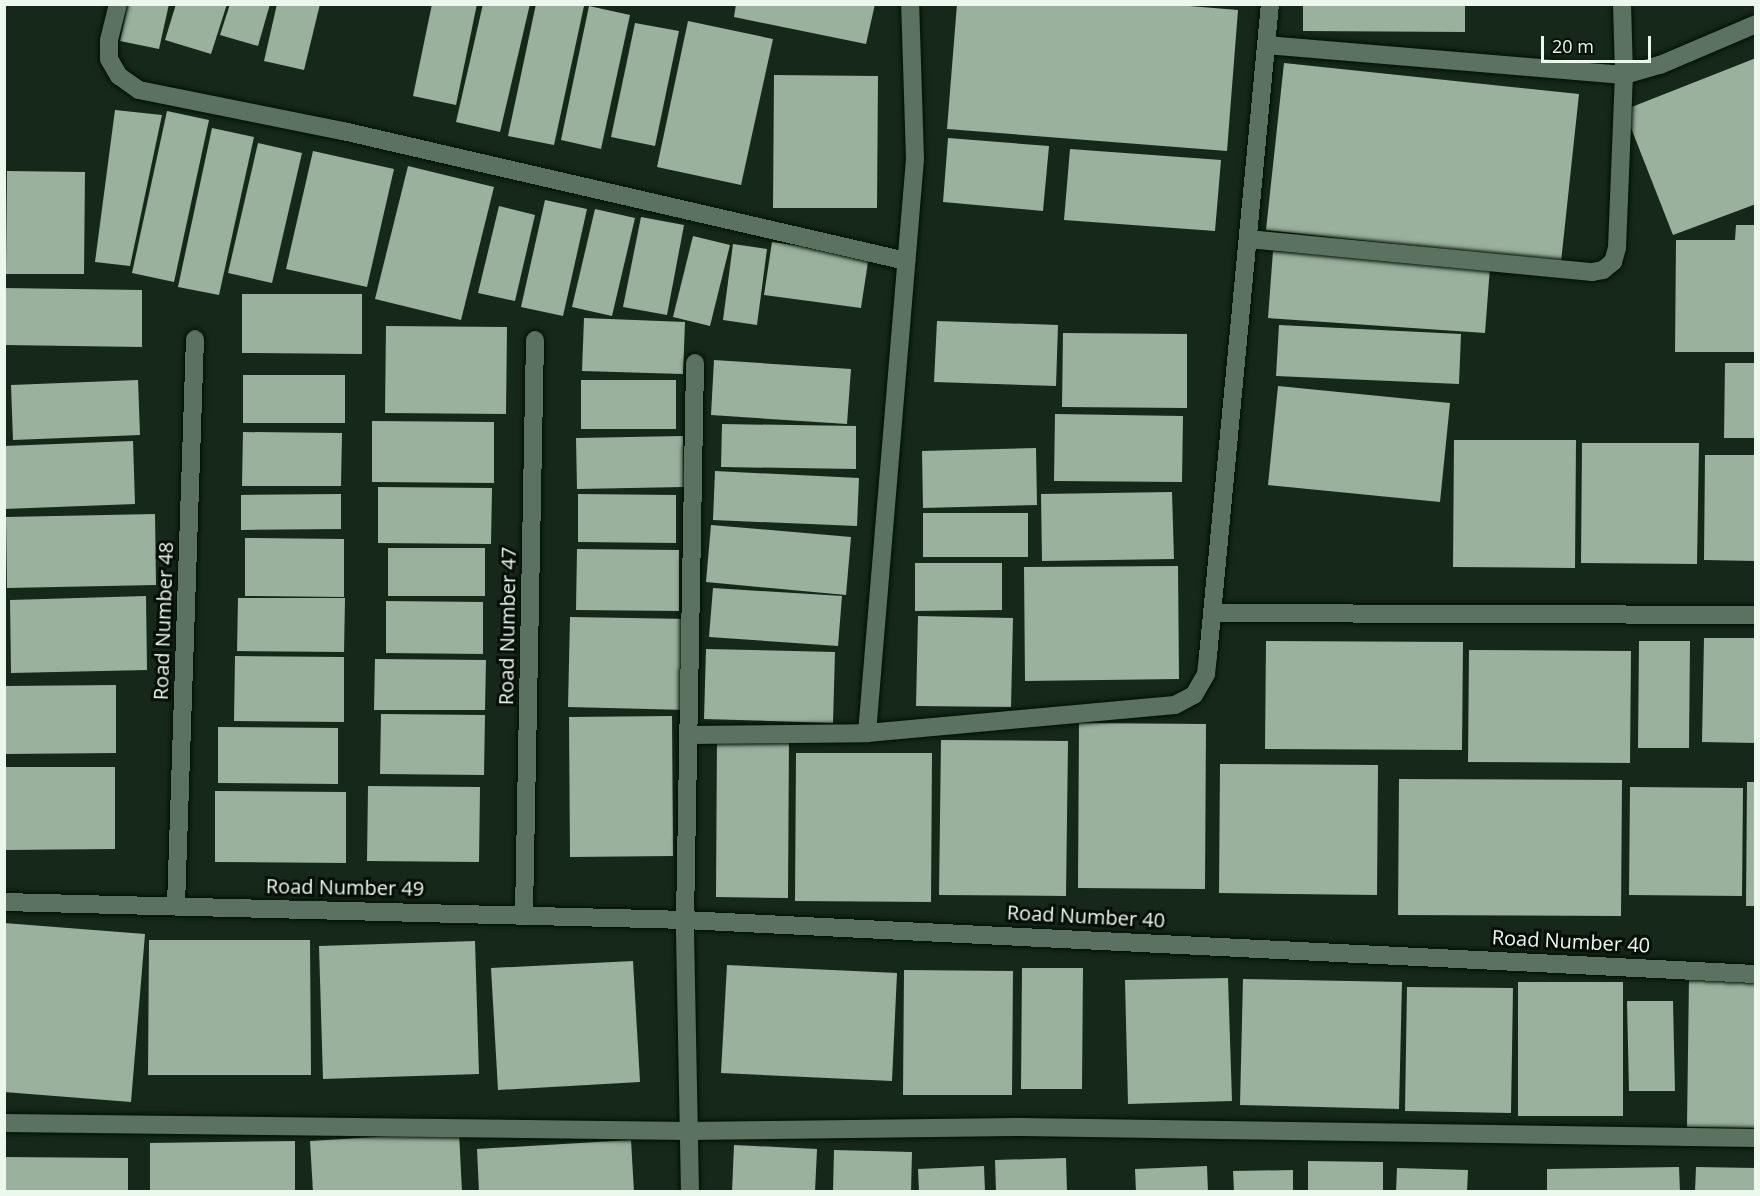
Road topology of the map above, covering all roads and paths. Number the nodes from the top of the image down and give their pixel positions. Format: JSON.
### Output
{"nodes":[{"id":1,"x":118,"y":4,"type":"edge"},
{"id":2,"x":910,"y":4,"type":"edge"},
{"id":3,"x":1270,"y":4,"type":"edge"},
{"id":4,"x":1622,"y":4,"type":"edge"},
{"id":5,"x":1755,"y":24,"type":"edge"},
{"id":6,"x":1266,"y":45,"type":"junction"},
{"id":7,"x":1624,"y":75,"type":"junction"},
{"id":8,"x":1248,"y":239,"type":"junction"},
{"id":9,"x":906,"y":261,"type":"junction"},
{"id":10,"x":195,"y":339,"type":"dead end"},
{"id":11,"x":535,"y":340,"type":"dead end"},
{"id":12,"x":695,"y":363,"type":"dead end"},
{"id":13,"x":1213,"y":613,"type":"junction"},
{"id":14,"x":1755,"y":615,"type":"edge"},
{"id":15,"x":867,"y":733,"type":"junction"},
{"id":16,"x":688,"y":735,"type":"junction"},
{"id":17,"x":4,"y":902,"type":"edge"},
{"id":18,"x":176,"y":905,"type":"junction"},
{"id":19,"x":524,"y":913,"type":"junction"},
{"id":20,"x":685,"y":920,"type":"junction"},
{"id":21,"x":1755,"y":974,"type":"edge"},
{"id":22,"x":4,"y":1123,"type":"edge"},
{"id":23,"x":688,"y":1131,"type":"junction"},
{"id":24,"x":1755,"y":1138,"type":"edge"},
{"id":25,"x":690,"y":1191,"type":"edge"}],
"edges":[{"from":1,"to":9,"type":"street"},
{"from":2,"to":9,"type":"street"},
{"from":3,"to":6,"type":"street"},
{"from":4,"to":7,"type":"street"},
{"from":5,"to":7,"type":"street"},
{"from":6,"to":7,"type":"street"},
{"from":6,"to":8,"type":"street"},
{"from":7,"to":8,"type":"street"},
{"from":8,"to":13,"type":"street"},
{"from":9,"to":15,"type":"street"},
{"from":10,"to":18,"type":"street","name":"Road Number 48"},
{"from":11,"to":19,"type":"street","name":"Road Number 47"},
{"from":12,"to":16,"type":"street"},
{"from":13,"to":14,"type":"street"},
{"from":13,"to":15,"type":"street"},
{"from":15,"to":16,"type":"street"},
{"from":16,"to":20,"type":"street"},
{"from":17,"to":18,"type":"street","name":"Road Number 49"},
{"from":18,"to":19,"type":"street","name":"Road Number 49"},
{"from":19,"to":20,"type":"street","name":"Road Number 49"},
{"from":20,"to":21,"type":"street","name":"Road Number 40"},
{"from":20,"to":23,"type":"street"},
{"from":22,"to":23,"type":"street"},
{"from":23,"to":24,"type":"street"},
{"from":23,"to":25,"type":"street"}]}
